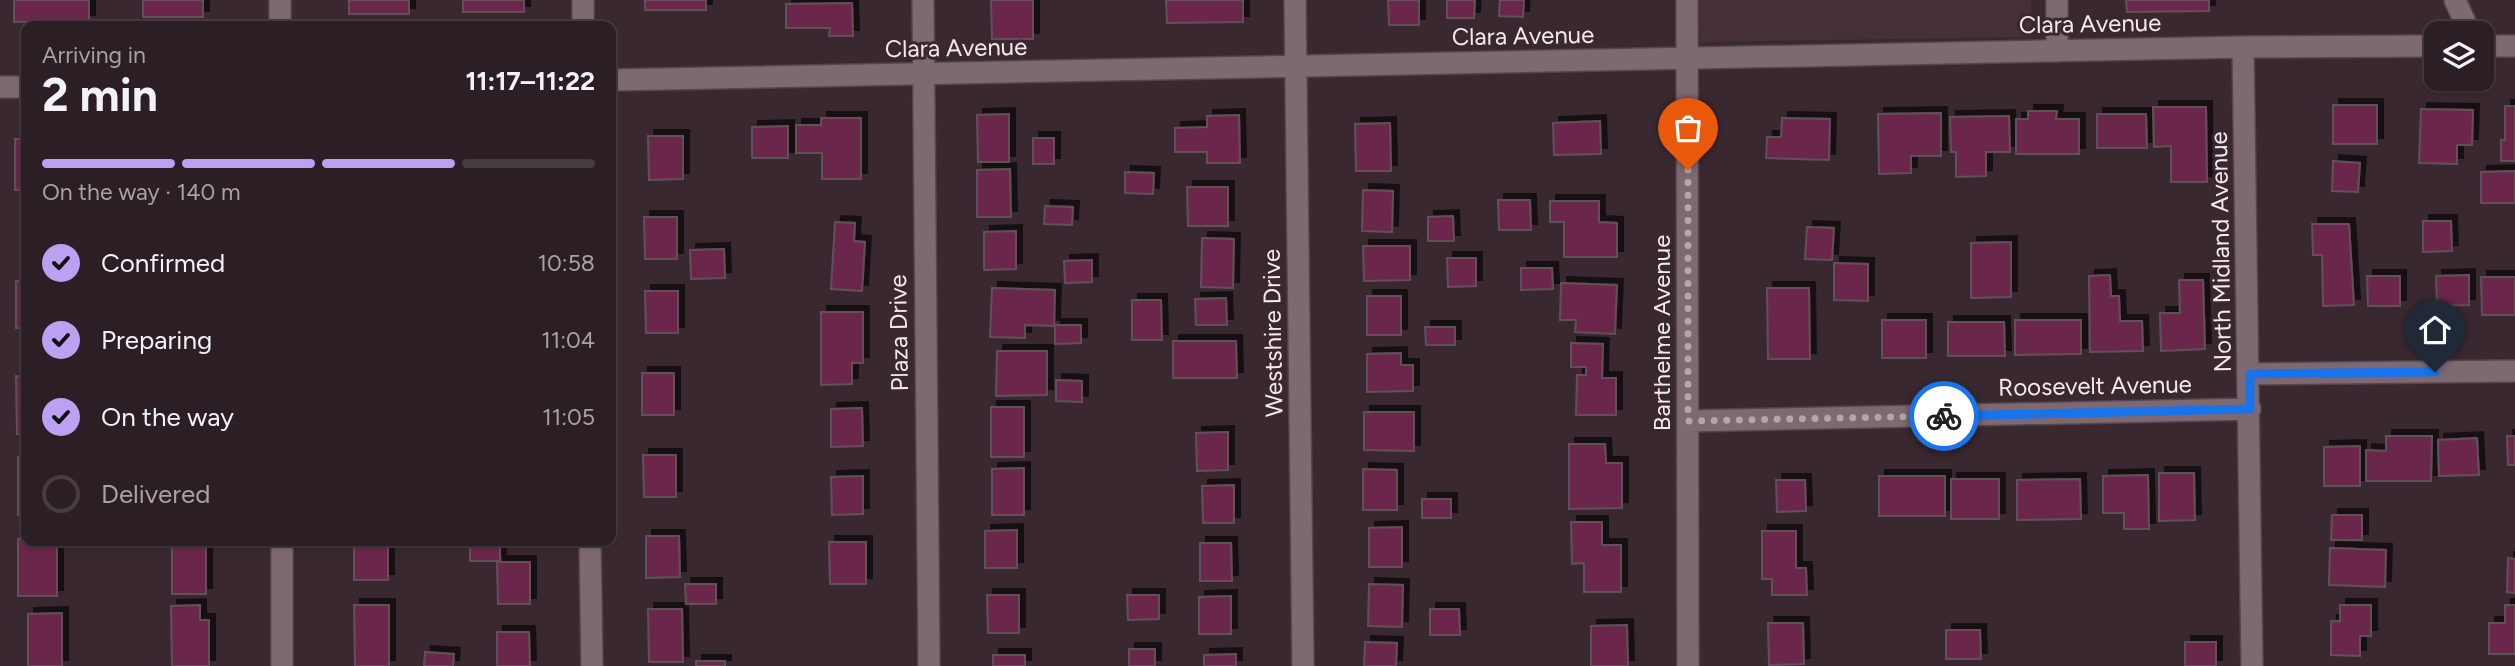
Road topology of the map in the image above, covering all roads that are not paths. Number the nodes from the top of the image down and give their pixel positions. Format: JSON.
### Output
{"nodes":[{"id":1,"x":280,"y":0,"type":"edge"},
{"id":2,"x":583,"y":0,"type":"edge"},
{"id":3,"x":923,"y":0,"type":"edge"},
{"id":4,"x":1295,"y":0,"type":"edge"},
{"id":5,"x":1687,"y":0,"type":"edge"},
{"id":6,"x":2057,"y":0,"type":"edge"},
{"id":7,"x":2455,"y":0,"type":"edge"},
{"id":8,"x":280,"y":21,"type":"edge"},
{"id":9,"x":583,"y":21,"type":"edge"},
{"id":10,"x":2465,"y":21,"type":"edge"},
{"id":11,"x":2424,"y":46,"type":"edge"},
{"id":12,"x":2494,"y":46,"type":"edge"},
{"id":13,"x":2515,"y":46,"type":"edge"},
{"id":14,"x":2243,"y":47,"type":"junction"},
{"id":15,"x":2057,"y":51,"type":"junction"},
{"id":16,"x":1688,"y":59,"type":"junction"},
{"id":17,"x":1296,"y":68,"type":"junction"},
{"id":18,"x":923,"y":75,"type":"junction"},
{"id":19,"x":616,"y":80,"type":"edge"},
{"id":20,"x":0,"y":87,"type":"edge"},
{"id":21,"x":21,"y":87,"type":"edge"},
{"id":22,"x":2515,"y":371,"type":"edge"},
{"id":23,"x":2250,"y":374,"type":"junction"},
{"id":24,"x":2250,"y":409,"type":"junction"},
{"id":25,"x":1688,"y":421,"type":"junction"},
{"id":26,"x":282,"y":546,"type":"edge"},
{"id":27,"x":590,"y":546,"type":"edge"},
{"id":28,"x":282,"y":666,"type":"edge"},
{"id":29,"x":592,"y":666,"type":"edge"},
{"id":30,"x":929,"y":666,"type":"edge"},
{"id":31,"x":1303,"y":666,"type":"edge"},
{"id":32,"x":1688,"y":666,"type":"edge"},
{"id":33,"x":2252,"y":666,"type":"edge"}],
"edges":[{"from":1,"to":8,"type":"street"},
{"from":2,"to":9,"type":"street"},
{"from":3,"to":18,"type":"street","name":"Plaza Drive"},
{"from":4,"to":17,"type":"street","name":"Westshire Drive"},
{"from":5,"to":16,"type":"street","name":"Barthelme Avenue"},
{"from":6,"to":15,"type":"street"},
{"from":7,"to":10,"type":"street"},
{"from":11,"to":14,"type":"street","name":"Clara Avenue"},
{"from":12,"to":13,"type":"street"},
{"from":14,"to":15,"type":"street","name":"Clara Avenue"},
{"from":14,"to":23,"type":"street","name":"North Midland Avenue"},
{"from":15,"to":16,"type":"street","name":"Clara Avenue"},
{"from":16,"to":17,"type":"street","name":"Clara Avenue"},
{"from":16,"to":25,"type":"street","name":"Barthelme Avenue"},
{"from":17,"to":18,"type":"street","name":"Clara Avenue"},
{"from":17,"to":31,"type":"street","name":"Westshire Drive"},
{"from":18,"to":19,"type":"street","name":"Clara Avenue"},
{"from":18,"to":30,"type":"street","name":"Plaza Drive"},
{"from":20,"to":21,"type":"street"},
{"from":22,"to":23,"type":"street"},
{"from":23,"to":24,"type":"street","name":"North Midland Avenue"},
{"from":24,"to":25,"type":"street","name":"Roosevelt Avenue"},
{"from":24,"to":33,"type":"street","name":"North Midland Avenue"},
{"from":25,"to":32,"type":"street","name":"Barthelme Avenue"},
{"from":26,"to":28,"type":"street"},
{"from":27,"to":29,"type":"street"}]}
